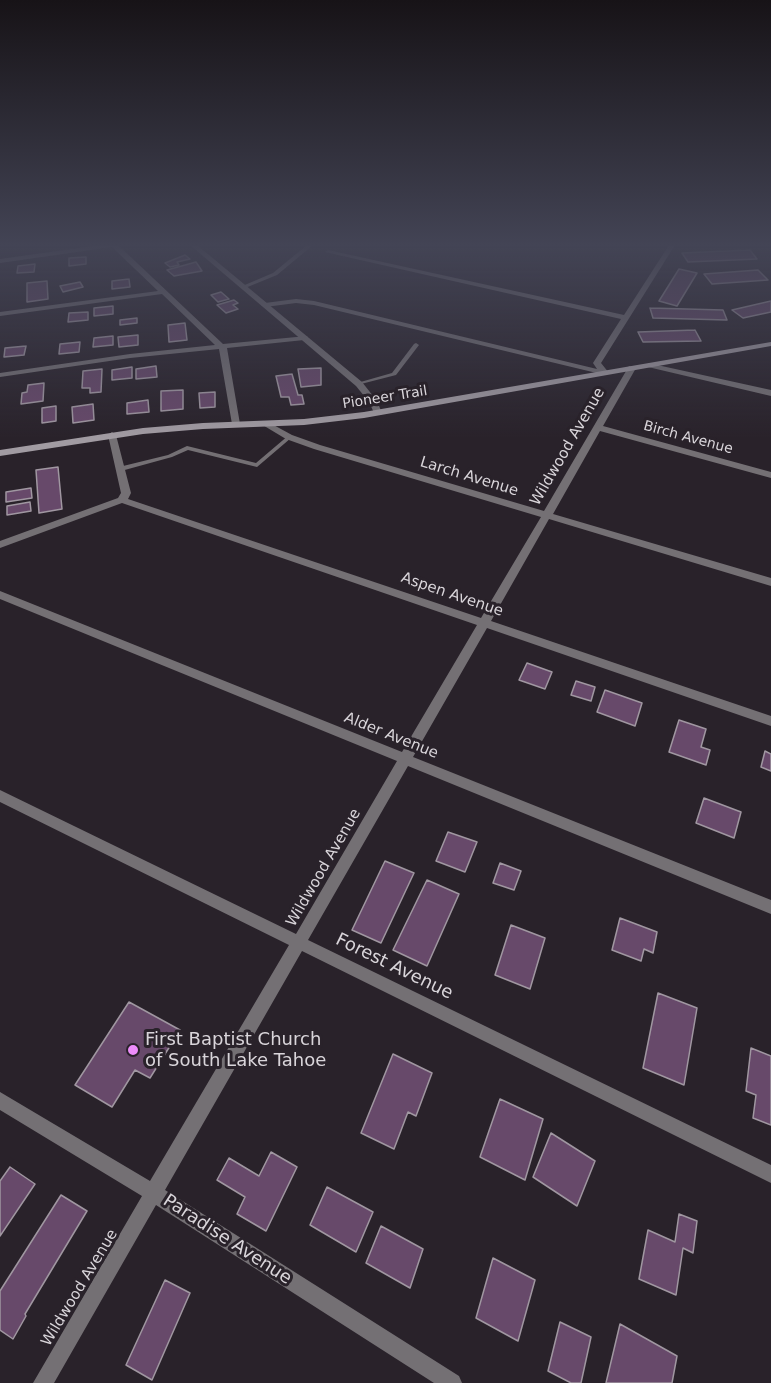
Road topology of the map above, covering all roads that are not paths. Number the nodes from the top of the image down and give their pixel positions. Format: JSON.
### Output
{"nodes":[{"id":1,"x":33,"y":310,"type":"edge"},
{"id":2,"x":182,"y":310,"type":"edge"},
{"id":3,"x":270,"y":310,"type":"edge"},
{"id":4,"x":341,"y":310,"type":"edge"},
{"id":5,"x":588,"y":310,"type":"edge"},
{"id":6,"x":631,"y":310,"type":"edge"},
{"id":7,"x":0,"y":314,"type":"edge"},
{"id":8,"x":626,"y":318,"type":"junction"},
{"id":9,"x":304,"y":338,"type":"junction"},
{"id":10,"x":771,"y":344,"type":"edge"},
{"id":11,"x":416,"y":345,"type":"dead end"},
{"id":12,"x":222,"y":347,"type":"junction"},
{"id":13,"x":651,"y":365,"type":"junction"},
{"id":14,"x":632,"y":368,"type":"junction"},
{"id":15,"x":605,"y":373,"type":"junction"},
{"id":16,"x":0,"y":375,"type":"edge"},
{"id":17,"x":359,"y":384,"type":"junction"},
{"id":18,"x":771,"y":393,"type":"edge"},
{"id":19,"x":378,"y":413,"type":"junction"},
{"id":20,"x":236,"y":424,"type":"junction"},
{"id":21,"x":265,"y":424,"type":"junction"},
{"id":22,"x":598,"y":428,"type":"junction"},
{"id":23,"x":112,"y":435,"type":"junction"},
{"id":24,"x":289,"y":437,"type":"junction"},
{"id":25,"x":0,"y":453,"type":"edge"},
{"id":26,"x":121,"y":469,"type":"junction"},
{"id":27,"x":771,"y":475,"type":"edge"},
{"id":28,"x":122,"y":500,"type":"junction"},
{"id":29,"x":547,"y":516,"type":"junction"},
{"id":30,"x":0,"y":545,"type":"edge"},
{"id":31,"x":771,"y":582,"type":"edge"},
{"id":32,"x":0,"y":595,"type":"edge"},
{"id":33,"x":486,"y":622,"type":"junction"},
{"id":34,"x":771,"y":721,"type":"edge"},
{"id":35,"x":406,"y":760,"type":"junction"},
{"id":36,"x":0,"y":796,"type":"edge"},
{"id":37,"x":771,"y":906,"type":"edge"},
{"id":38,"x":301,"y":942,"type":"junction"},
{"id":39,"x":0,"y":1100,"type":"edge"},
{"id":40,"x":771,"y":1174,"type":"edge"},
{"id":41,"x":155,"y":1194,"type":"junction"},
{"id":42,"x":43,"y":1383,"type":"edge"},
{"id":43,"x":452,"y":1383,"type":"edge"}],
"edges":[{"from":1,"to":7,"type":"street"},
{"from":2,"to":12,"type":"street"},
{"from":3,"to":9,"type":"street"},
{"from":4,"to":15,"type":"street"},
{"from":5,"to":8,"type":"street"},
{"from":6,"to":8,"type":"street","name":"Wildwood Avenue"},
{"from":8,"to":15,"type":"street","name":"Wildwood Avenue"},
{"from":9,"to":12,"type":"street"},
{"from":9,"to":17,"type":"street"},
{"from":10,"to":13,"type":"main road","name":"Pioneer Trail"},
{"from":11,"to":17,"type":"lane"},
{"from":12,"to":16,"type":"street"},
{"from":12,"to":20,"type":"street"},
{"from":13,"to":14,"type":"main road","name":"Pioneer Trail"},
{"from":13,"to":18,"type":"street"},
{"from":14,"to":15,"type":"main road","name":"Pioneer Trail"},
{"from":14,"to":22,"type":"street","name":"Wildwood Avenue"},
{"from":15,"to":19,"type":"main road","name":"Pioneer Trail"},
{"from":17,"to":19,"type":"street"},
{"from":19,"to":21,"type":"main road","name":"Pioneer Trail"},
{"from":20,"to":21,"type":"main road","name":"Pioneer Trail"},
{"from":20,"to":23,"type":"main road","name":"Pioneer Trail"},
{"from":21,"to":24,"type":"street","name":"Larch Avenue"},
{"from":22,"to":27,"type":"street","name":"Birch Avenue"},
{"from":22,"to":29,"type":"street","name":"Wildwood Avenue"},
{"from":23,"to":25,"type":"main road","name":"Pioneer Trail"},
{"from":23,"to":26,"type":"street"},
{"from":24,"to":26,"type":"lane"},
{"from":24,"to":29,"type":"street","name":"Larch Avenue"},
{"from":26,"to":28,"type":"street"},
{"from":28,"to":30,"type":"street"},
{"from":28,"to":33,"type":"street","name":"Aspen Avenue"},
{"from":29,"to":31,"type":"street","name":"Larch Avenue"},
{"from":29,"to":33,"type":"street","name":"Wildwood Avenue"},
{"from":32,"to":35,"type":"street","name":"Alder Avenue"},
{"from":33,"to":34,"type":"street","name":"Aspen Avenue"},
{"from":33,"to":35,"type":"street","name":"Wildwood Avenue"},
{"from":35,"to":37,"type":"street","name":"Alder Avenue"},
{"from":35,"to":38,"type":"street","name":"Wildwood Avenue"},
{"from":36,"to":38,"type":"street","name":"Forest Avenue"},
{"from":38,"to":40,"type":"street","name":"Forest Avenue"},
{"from":38,"to":41,"type":"street","name":"Wildwood Avenue"},
{"from":39,"to":41,"type":"street","name":"Paradise Avenue"},
{"from":41,"to":42,"type":"street","name":"Wildwood Avenue"},
{"from":41,"to":43,"type":"street","name":"Paradise Avenue"}]}
